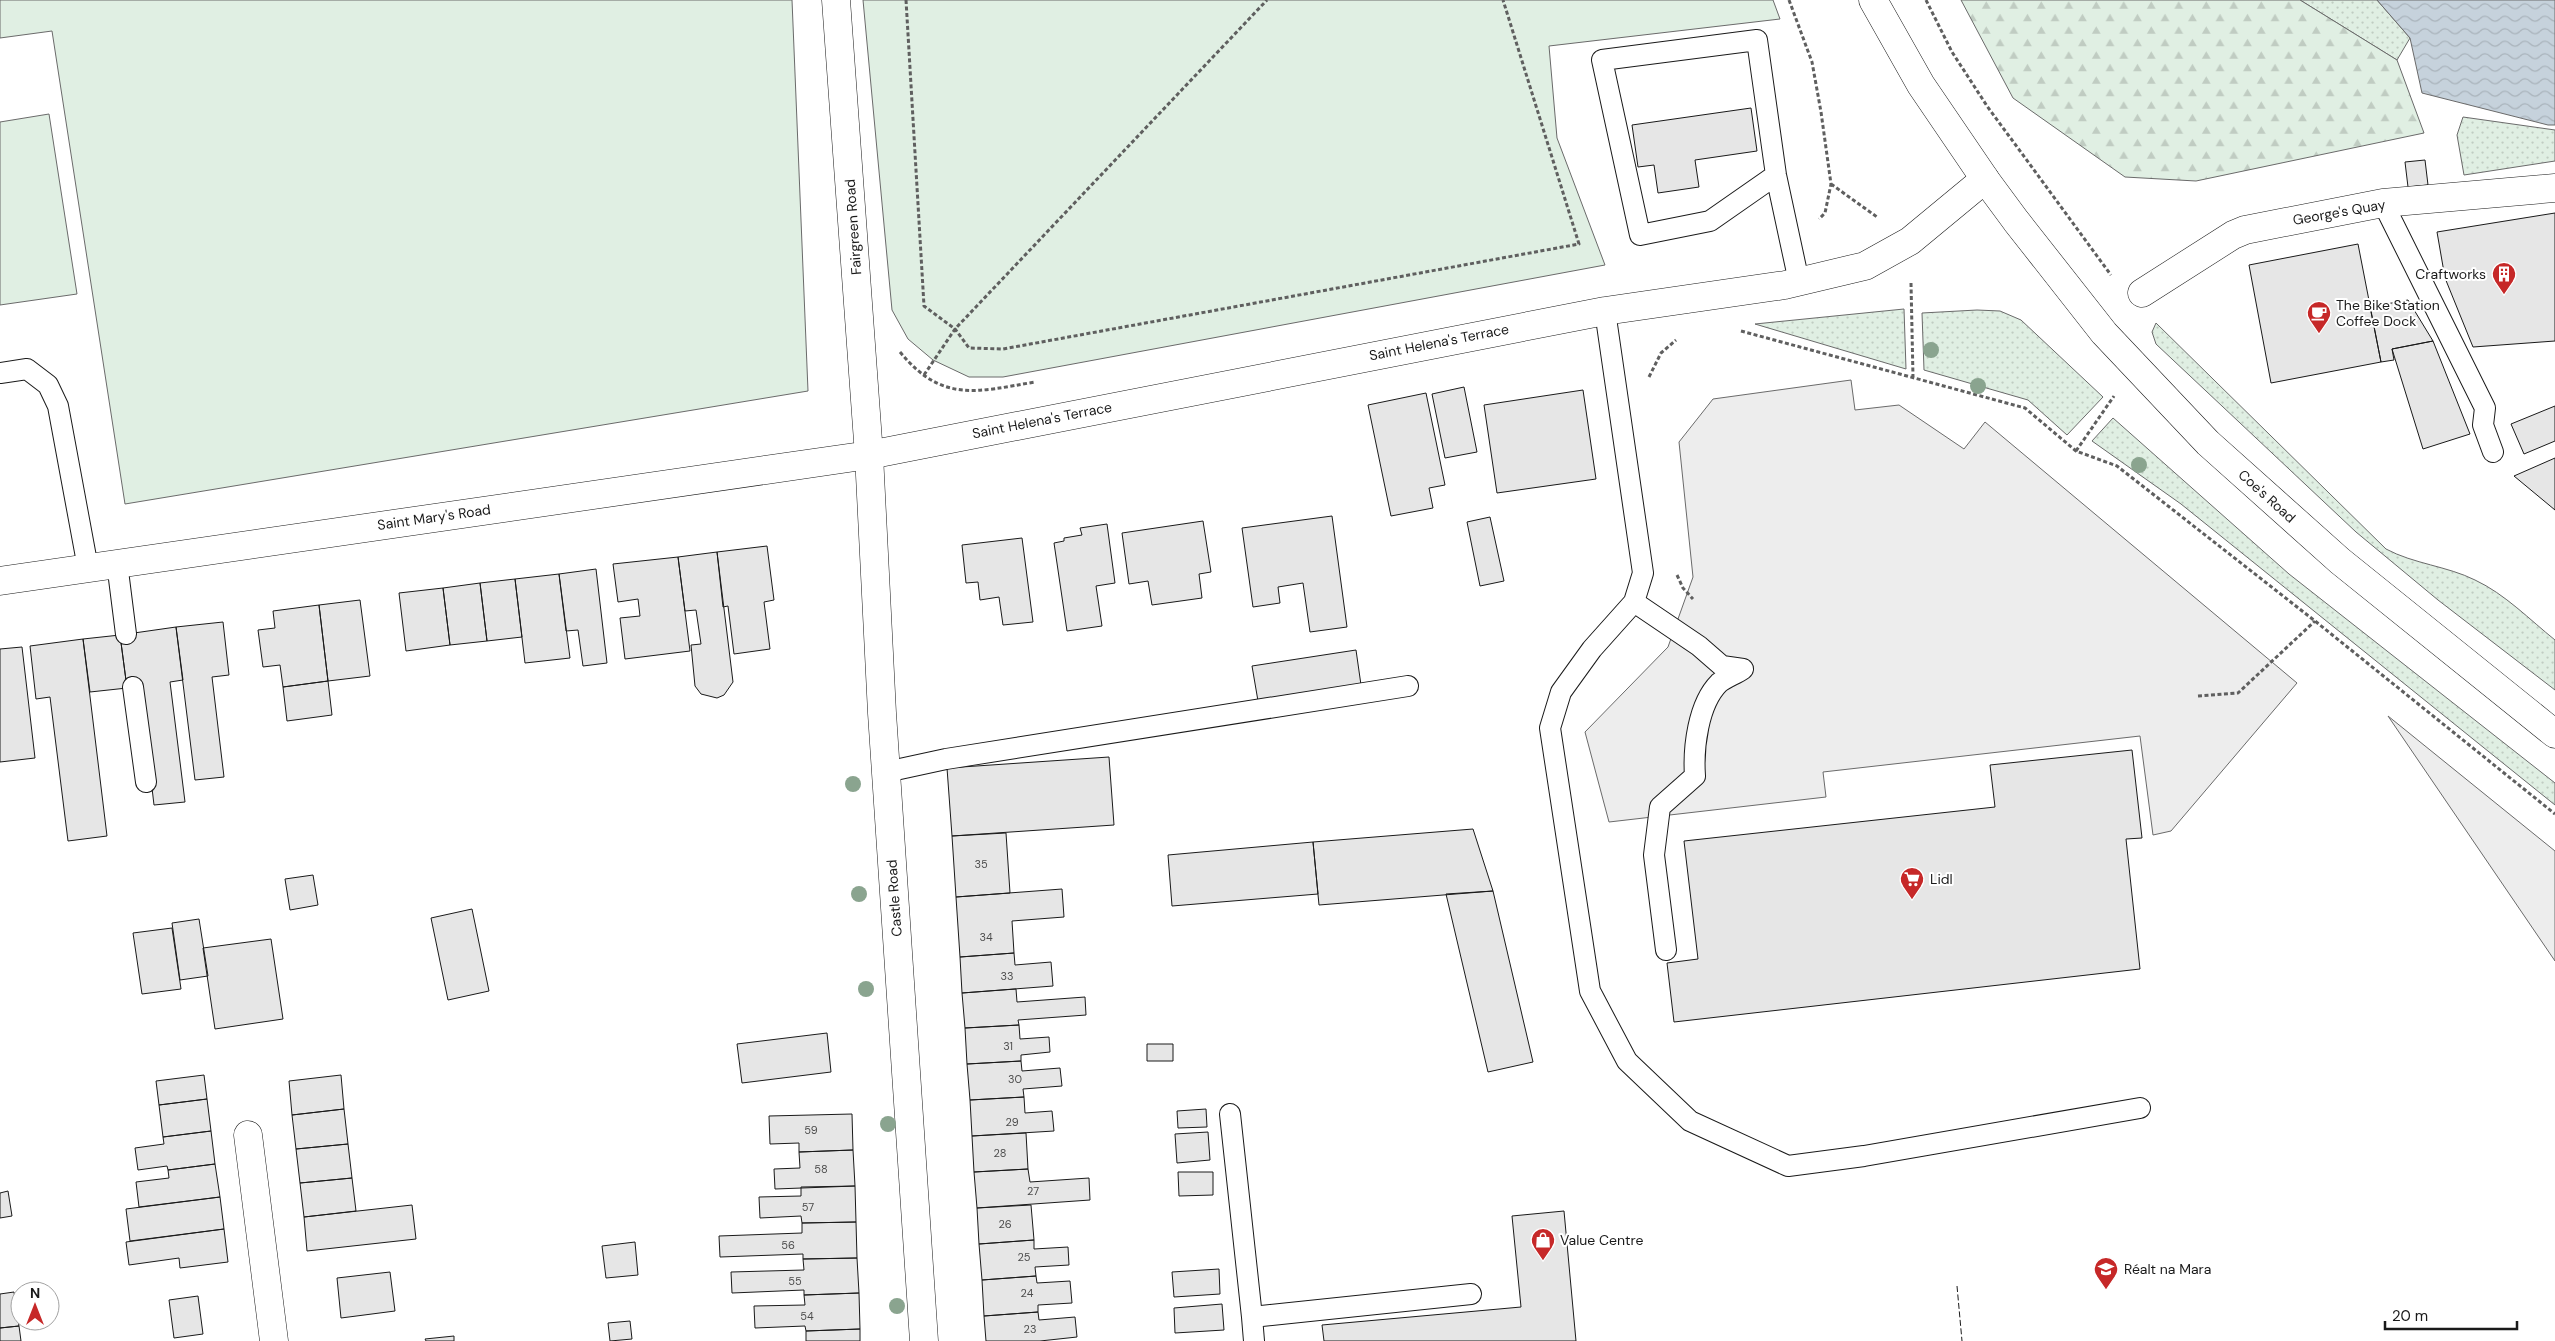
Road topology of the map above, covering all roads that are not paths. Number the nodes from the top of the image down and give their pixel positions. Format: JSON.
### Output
{"nodes":[{"id":1,"x":836,"y":0,"type":"edge"},
{"id":2,"x":1873,"y":0,"type":"edge"},
{"id":3,"x":1776,"y":175,"type":"junction"},
{"id":4,"x":1985,"y":179,"type":"junction"},
{"id":5,"x":2555,"y":188,"type":"edge"},
{"id":6,"x":2383,"y":203,"type":"junction"},
{"id":7,"x":1799,"y":282,"type":"junction"},
{"id":8,"x":2142,"y":293,"type":"dead end"},
{"id":9,"x":1604,"y":311,"type":"junction"},
{"id":10,"x":0,"y":373,"type":"edge"},
{"id":11,"x":2493,"y":452,"type":"dead end"},
{"id":12,"x":869,"y":455,"type":"junction"},
{"id":13,"x":117,"y":564,"type":"junction"},
{"id":14,"x":88,"y":568,"type":"junction"},
{"id":15,"x":0,"y":581,"type":"edge"},
{"id":16,"x":1634,"y":602,"type":"junction"},
{"id":17,"x":126,"y":634,"type":"dead end"},
{"id":18,"x":1408,"y":686,"type":"dead end"},
{"id":19,"x":134,"y":687,"type":"dead end"},
{"id":20,"x":2555,"y":734,"type":"edge"},
{"id":21,"x":886,"y":772,"type":"junction"},
{"id":22,"x":146,"y":782,"type":"dead end"},
{"id":23,"x":1666,"y":950,"type":"dead end"},
{"id":24,"x":2140,"y":1108,"type":"dead end"},
{"id":25,"x":1230,"y":1114,"type":"dead end"},
{"id":26,"x":248,"y":1135,"type":"dead end"},
{"id":27,"x":1471,"y":1294,"type":"dead end"},
{"id":28,"x":1252,"y":1317,"type":"junction"},
{"id":29,"x":274,"y":1341,"type":"edge"},
{"id":30,"x":924,"y":1341,"type":"edge"},
{"id":31,"x":1254,"y":1341,"type":"edge"}],
"edges":[{"from":1,"to":12,"type":"main road","name":"Fairgreen Road"},
{"from":2,"to":4,"type":"main road","name":"Coe's Road"},
{"from":3,"to":3,"type":"lane"},
{"from":3,"to":7,"type":"lane"},
{"from":4,"to":7,"type":"main road","name":"Saint Helena's Terrace"},
{"from":4,"to":20,"type":"main road","name":"Coe's Road"},
{"from":5,"to":6,"type":"main road","name":"George's Quay"},
{"from":6,"to":8,"type":"main road","name":"George's Quay"},
{"from":6,"to":11,"type":"lane"},
{"from":7,"to":9,"type":"main road","name":"Saint Helena's Terrace"},
{"from":9,"to":12,"type":"main road","name":"Saint Helena's Terrace"},
{"from":9,"to":16,"type":"lane"},
{"from":10,"to":14,"type":"lane"},
{"from":12,"to":13,"type":"main road","name":"Saint Mary's Road"},
{"from":12,"to":21,"type":"main road","name":"Castle Road"},
{"from":13,"to":14,"type":"main road","name":"Saint Mary's Road"},
{"from":13,"to":17,"type":"lane"},
{"from":14,"to":15,"type":"main road","name":"Saint Mary's Road"},
{"from":16,"to":23,"type":"lane"},
{"from":16,"to":24,"type":"lane"},
{"from":18,"to":21,"type":"lane"},
{"from":19,"to":22,"type":"lane"},
{"from":21,"to":30,"type":"main road","name":"Castle Road"},
{"from":25,"to":28,"type":"lane"},
{"from":26,"to":29,"type":"main road"},
{"from":27,"to":28,"type":"lane"},
{"from":28,"to":31,"type":"lane"}]}
